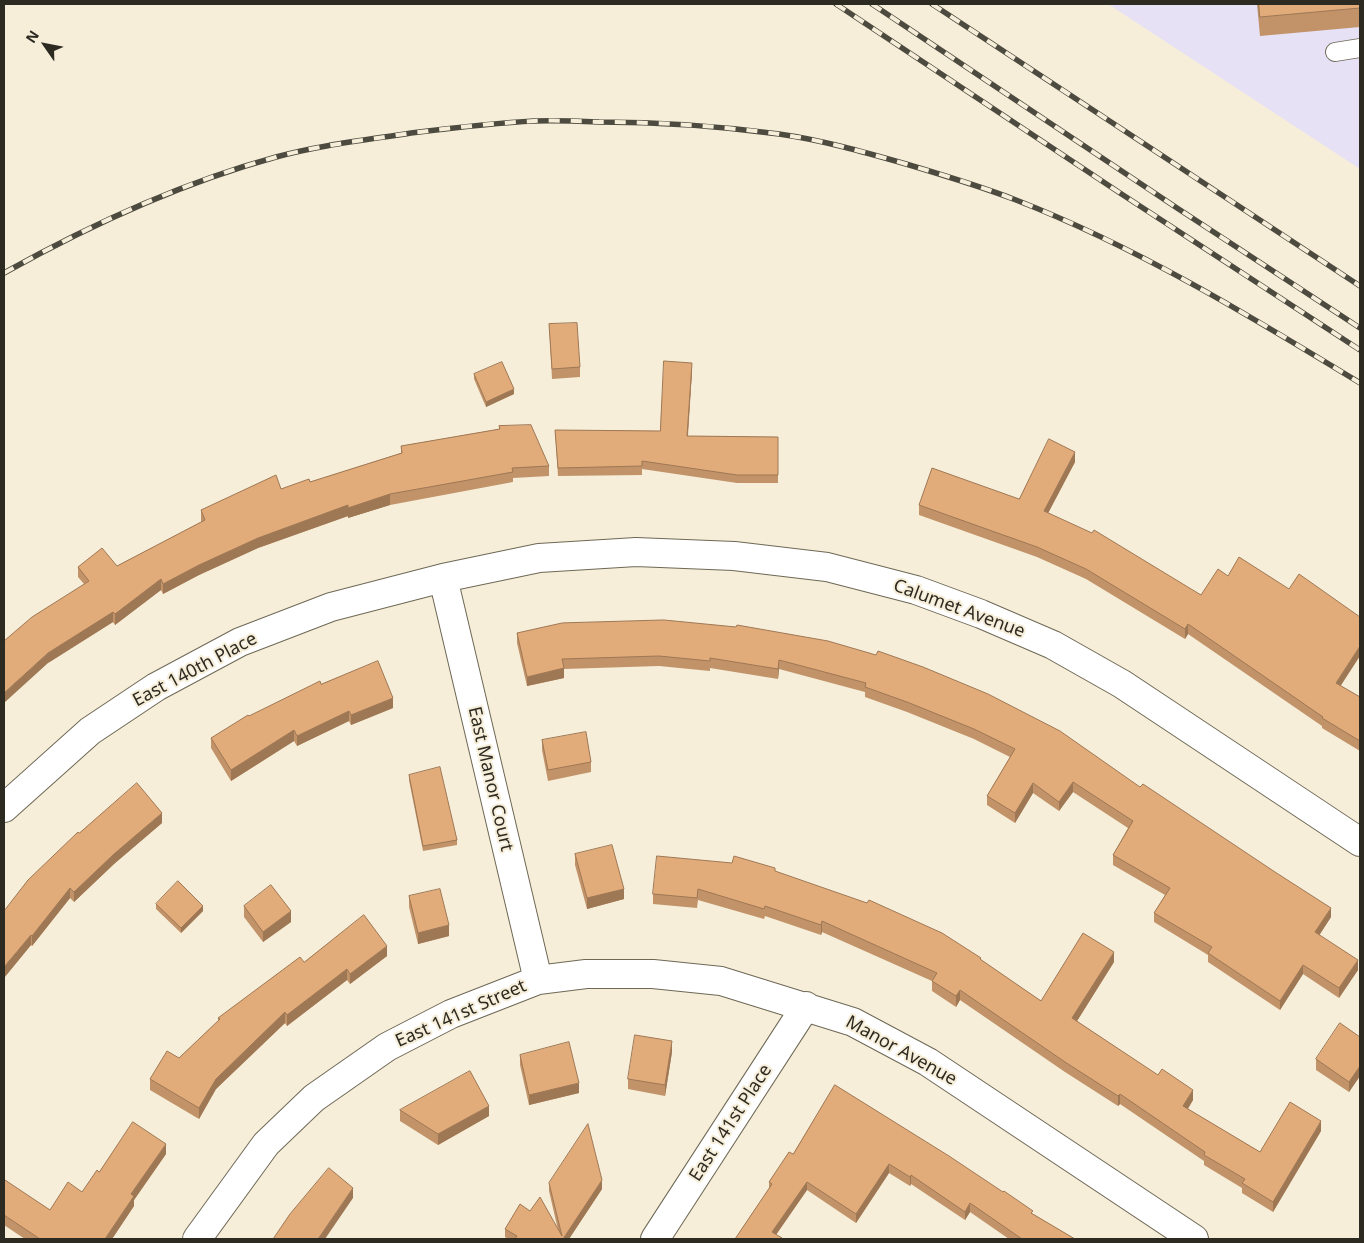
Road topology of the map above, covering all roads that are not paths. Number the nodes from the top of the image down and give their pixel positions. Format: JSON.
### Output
{"nodes":[{"id":1,"x":1360,"y":48,"type":"edge"},
{"id":2,"x":1335,"y":52,"type":"dead end"},
{"id":3,"x":443,"y":578,"type":"junction"},
{"id":4,"x":4,"y":808,"type":"edge"},
{"id":5,"x":1360,"y":842,"type":"edge"},
{"id":6,"x":538,"y":980,"type":"junction"},
{"id":7,"x":806,"y":1006,"type":"junction"},
{"id":8,"x":197,"y":1239,"type":"edge"},
{"id":9,"x":655,"y":1239,"type":"edge"},
{"id":10,"x":1194,"y":1239,"type":"edge"}],
"edges":[{"from":1,"to":2,"type":"lane"},
{"from":3,"to":4,"type":"street","name":"East 140th Place"},
{"from":3,"to":5,"type":"street","name":"Calumet Avenue"},
{"from":3,"to":6,"type":"street","name":"East Manor Court"},
{"from":6,"to":7,"type":"street","name":"Manor Avenue"},
{"from":6,"to":8,"type":"street","name":"East 141st Street"},
{"from":7,"to":9,"type":"street","name":"East 141st Place"},
{"from":7,"to":10,"type":"street","name":"Manor Avenue"}]}
